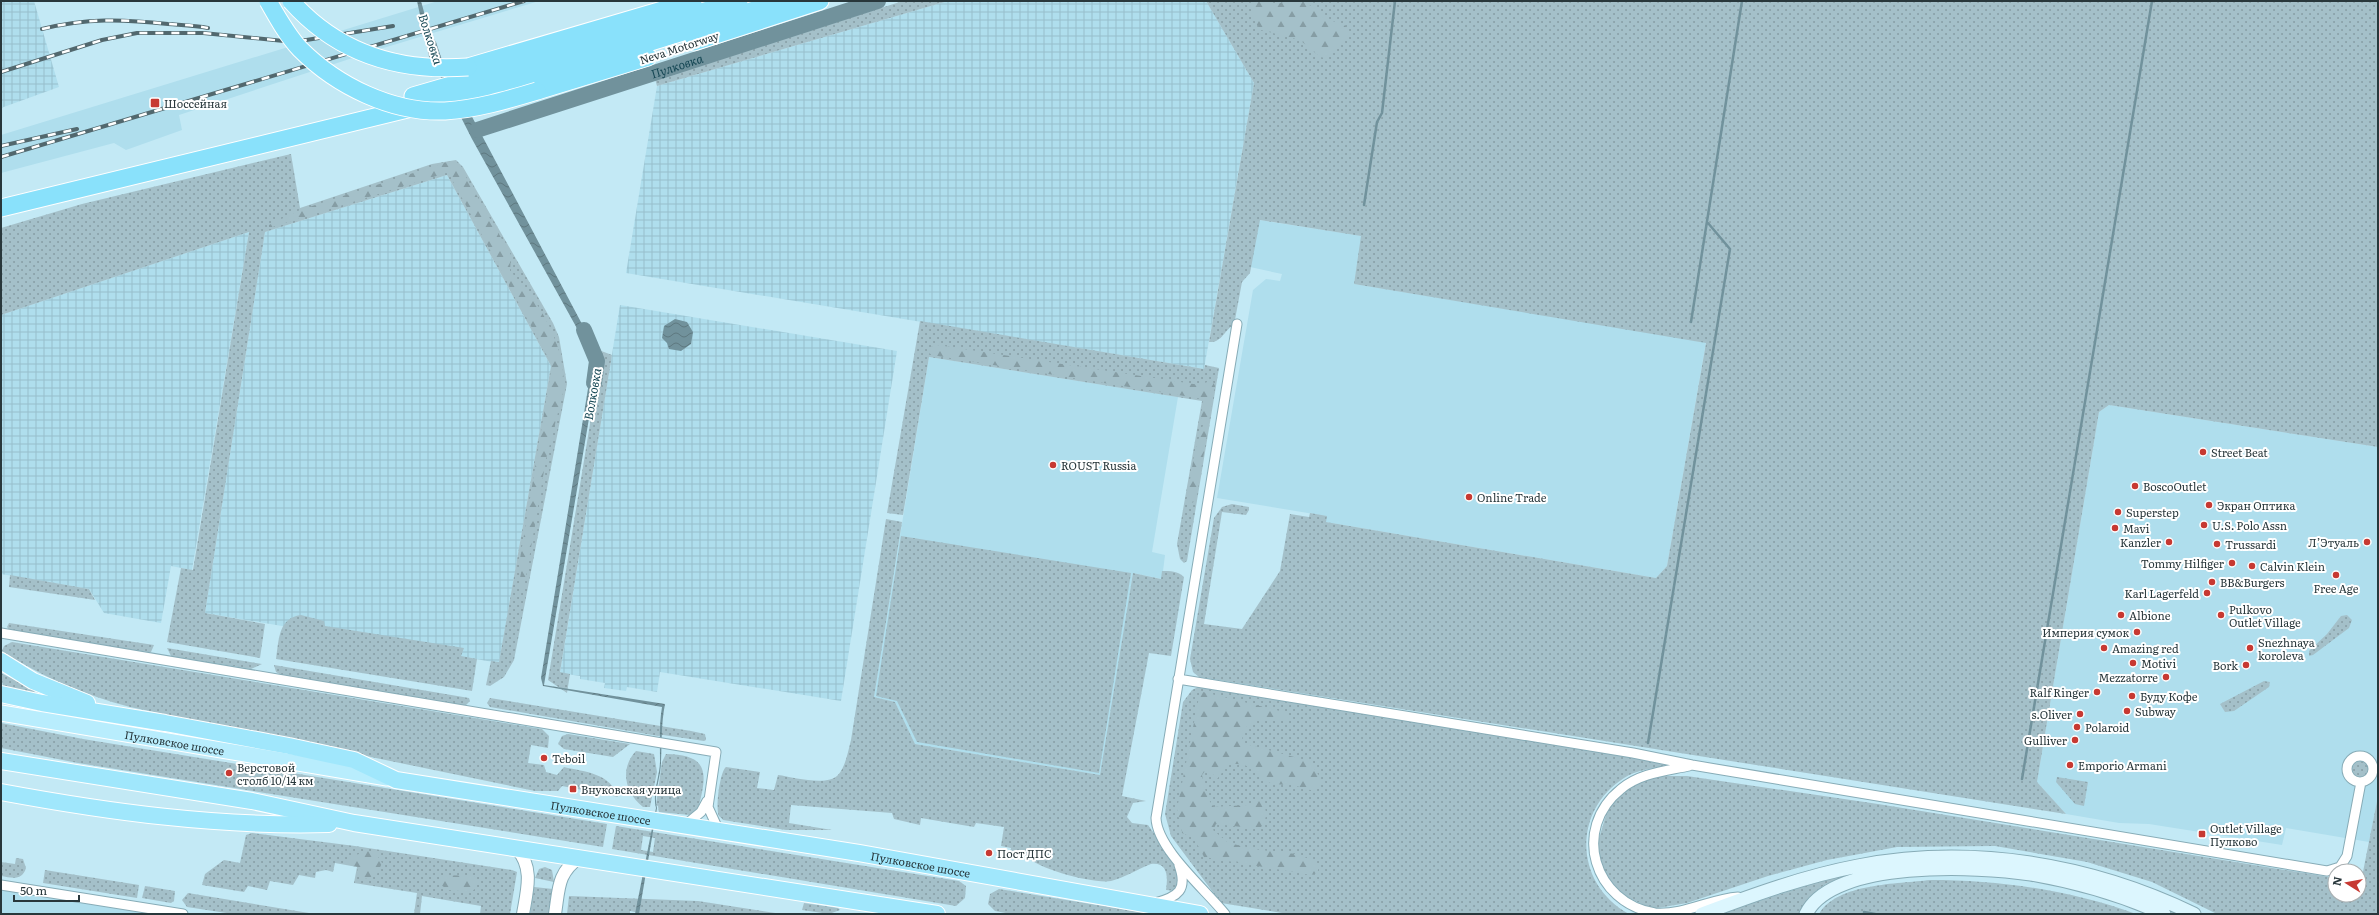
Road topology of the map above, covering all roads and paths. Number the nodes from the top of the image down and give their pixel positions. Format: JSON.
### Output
{"nodes":[{"id":1,"x":268,"y":1,"type":"edge"},
{"id":2,"x":291,"y":1,"type":"edge"},
{"id":3,"x":693,"y":1,"type":"edge"},
{"id":4,"x":739,"y":1,"type":"edge"},
{"id":5,"x":782,"y":1,"type":"edge"},
{"id":6,"x":820,"y":1,"type":"edge"},
{"id":7,"x":532,"y":71,"type":"junction"},
{"id":8,"x":1,"y":197,"type":"edge"},
{"id":9,"x":1,"y":208,"type":"edge"},
{"id":10,"x":1237,"y":324,"type":"dead end"},
{"id":11,"x":1,"y":633,"type":"edge"},
{"id":12,"x":1,"y":661,"type":"edge"},
{"id":13,"x":1178,"y":679,"type":"junction"},
{"id":14,"x":1,"y":694,"type":"edge"},
{"id":15,"x":1,"y":713,"type":"edge"},
{"id":16,"x":118,"y":715,"type":"junction"},
{"id":17,"x":1,"y":761,"type":"edge"},
{"id":18,"x":1692,"y":765,"type":"junction"},
{"id":19,"x":396,"y":780,"type":"junction"},
{"id":20,"x":2360,"y":782,"type":"dead end"},
{"id":21,"x":1,"y":792,"type":"edge"},
{"id":22,"x":708,"y":800,"type":"junction"},
{"id":23,"x":354,"y":823,"type":"junction"},
{"id":24,"x":683,"y":827,"type":"junction"},
{"id":25,"x":720,"y":833,"type":"junction"},
{"id":26,"x":517,"y":848,"type":"junction"},
{"id":27,"x":580,"y":858,"type":"junction"},
{"id":28,"x":1178,"y":860,"type":"junction"},
{"id":29,"x":1,"y":885,"type":"edge"},
{"id":30,"x":1751,"y":896,"type":"junction"},
{"id":31,"x":1150,"y":904,"type":"junction"},
{"id":32,"x":182,"y":914,"type":"edge"},
{"id":33,"x":523,"y":914,"type":"edge"},
{"id":34,"x":555,"y":914,"type":"edge"},
{"id":35,"x":937,"y":914,"type":"edge"},
{"id":36,"x":1200,"y":914,"type":"edge"},
{"id":37,"x":1225,"y":914,"type":"edge"},
{"id":38,"x":1702,"y":914,"type":"edge"},
{"id":39,"x":1806,"y":914,"type":"edge"},
{"id":40,"x":2164,"y":914,"type":"edge"},
{"id":41,"x":2194,"y":914,"type":"edge"}],
"edges":[{"from":1,"to":7,"type":"highway","bridge":true},
{"from":2,"to":7,"type":"highway","bridge":true},
{"from":3,"to":7,"type":"highway"},
{"from":4,"to":7,"type":"highway"},
{"from":5,"to":7,"type":"highway","name":"Neva Motorway"},
{"from":6,"to":7,"type":"highway","name":"Neva Motorway"},
{"from":7,"to":8,"type":"highway"},
{"from":7,"to":9,"type":"highway"},
{"from":10,"to":13,"type":"street"},
{"from":11,"to":22,"type":"street"},
{"from":12,"to":16,"type":"highway"},
{"from":13,"to":18,"type":"street"},
{"from":13,"to":28,"type":"street"},
{"from":14,"to":16,"type":"highway"},
{"from":15,"to":19,"type":"main road","name":"Пулковское шоссе"},
{"from":16,"to":19,"type":"highway"},
{"from":17,"to":23,"type":"highway"},
{"from":18,"to":20,"type":"street"},
{"from":18,"to":30,"type":"street"},
{"from":19,"to":24,"type":"highway","name":"Пулковское шоссе"},
{"from":21,"to":23,"type":"highway"},
{"from":22,"to":24,"type":"street"},
{"from":22,"to":25,"type":"street"},
{"from":23,"to":26,"type":"highway"},
{"from":24,"to":25,"type":"highway","name":"Пулковское шоссе"},
{"from":25,"to":31,"type":"highway","name":"Пулковское шоссе"},
{"from":26,"to":27,"type":"highway"},
{"from":26,"to":33,"type":"street"},
{"from":27,"to":34,"type":"street"},
{"from":27,"to":35,"type":"highway"},
{"from":28,"to":31,"type":"street"},
{"from":28,"to":37,"type":"street"},
{"from":29,"to":32,"type":"street"},
{"from":30,"to":38,"type":"main road"},
{"from":30,"to":41,"type":"main road"},
{"from":31,"to":36,"type":"highway","name":"Пулковское шоссе"},
{"from":39,"to":40,"type":"main road"}]}
